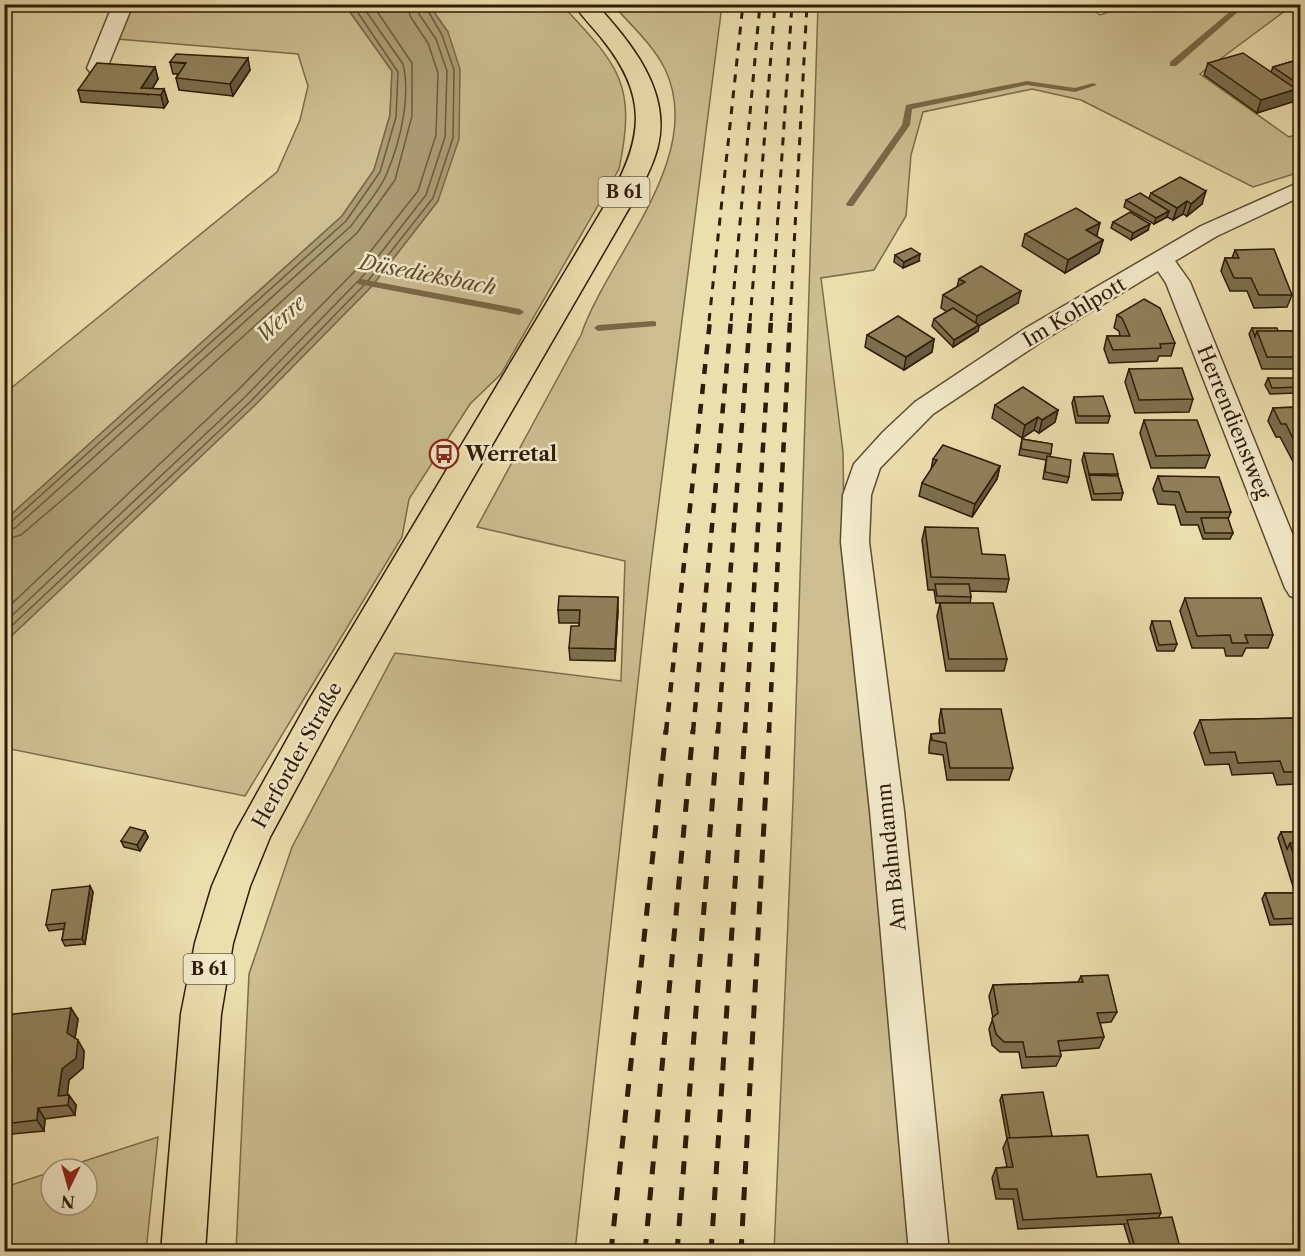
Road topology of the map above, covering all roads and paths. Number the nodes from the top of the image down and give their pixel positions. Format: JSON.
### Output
{"nodes":[{"id":1,"x":123,"y":4,"type":"edge"},
{"id":2,"x":584,"y":4,"type":"edge"},
{"id":3,"x":97,"y":68,"type":"edge"},
{"id":4,"x":1300,"y":189,"type":"edge"},
{"id":5,"x":1162,"y":260,"type":"junction"},
{"id":6,"x":868,"y":464,"type":"joint"},
{"id":7,"x":1300,"y":588,"type":"edge"},
{"id":8,"x":183,"y":1251,"type":"edge"},
{"id":9,"x":929,"y":1251,"type":"edge"}],
"edges":[{"from":1,"to":3,"type":"street"},
{"from":2,"to":8,"type":"main road","name":"Herforder Straße","number":"B 61"},
{"from":4,"to":5,"type":"street","name":"Im Kohlpott"},
{"from":5,"to":6,"type":"street","name":"Im Kohlpott"},
{"from":5,"to":7,"type":"street","name":"Herrendienstweg"},
{"from":6,"to":9,"type":"street","name":"Am Bahndamm"}]}
